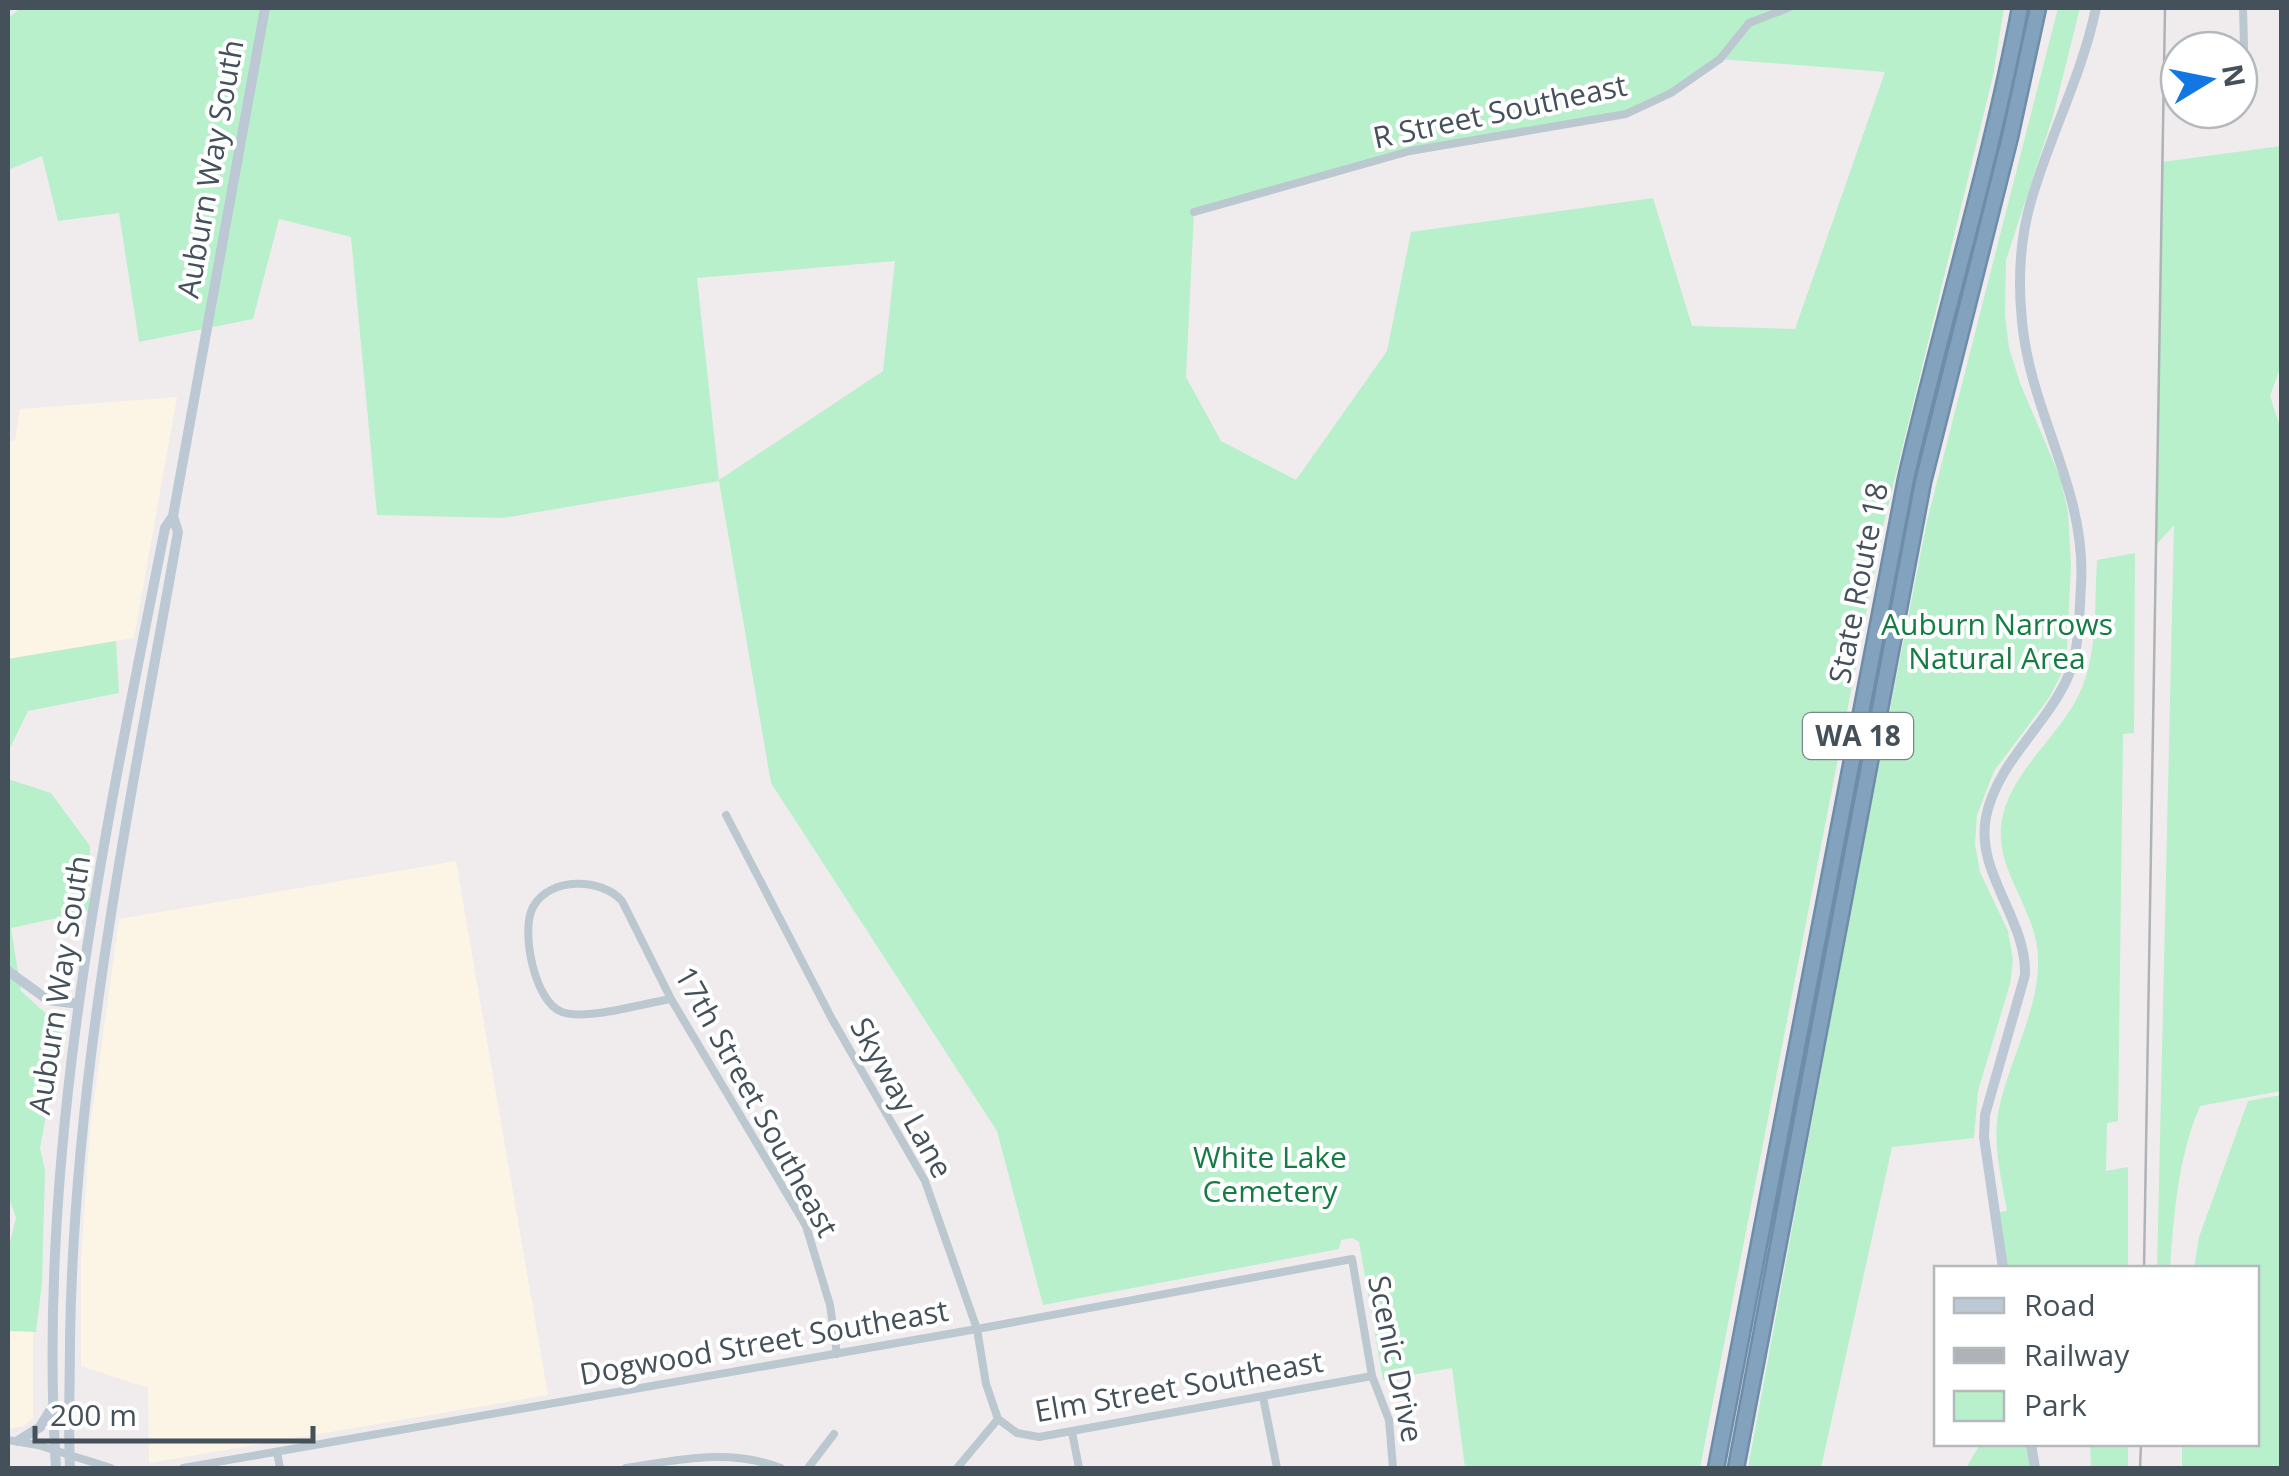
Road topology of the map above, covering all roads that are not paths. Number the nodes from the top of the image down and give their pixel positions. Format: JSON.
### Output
{"nodes":[{"id":1,"x":266,"y":8,"type":"edge"},
{"id":2,"x":1788,"y":8,"type":"edge"},
{"id":3,"x":2020,"y":8,"type":"edge"},
{"id":4,"x":2038,"y":8,"type":"edge"},
{"id":5,"x":2096,"y":8,"type":"edge"},
{"id":6,"x":1194,"y":212,"type":"dead end"},
{"id":7,"x":173,"y":516,"type":"junction"},
{"id":8,"x":726,"y":814,"type":"dead end"},
{"id":9,"x":8,"y":971,"type":"edge"},
{"id":10,"x":671,"y":998,"type":"junction"},
{"id":11,"x":79,"y":1004,"type":"junction"},
{"id":12,"x":58,"y":1200,"type":"junction"},
{"id":13,"x":1352,"y":1259,"type":"joint"},
{"id":14,"x":2003,"y":1266,"type":"edge"},
{"id":15,"x":71,"y":1281,"type":"junction"},
{"id":16,"x":976,"y":1329,"type":"junction"},
{"id":17,"x":837,"y":1354,"type":"junction"},
{"id":18,"x":1372,"y":1376,"type":"junction"},
{"id":19,"x":1263,"y":1397,"type":"junction"},
{"id":20,"x":54,"y":1400,"type":"junction"},
{"id":21,"x":998,"y":1419,"type":"junction"},
{"id":22,"x":1072,"y":1432,"type":"junction"},
{"id":23,"x":834,"y":1434,"type":"dead end"},
{"id":24,"x":13,"y":1440,"type":"edge"},
{"id":25,"x":55,"y":1452,"type":"junction"},
{"id":26,"x":277,"y":1452,"type":"junction"},
{"id":27,"x":70,"y":1462,"type":"edge"},
{"id":28,"x":56,"y":1468,"type":"edge"},
{"id":29,"x":111,"y":1468,"type":"edge"},
{"id":30,"x":183,"y":1468,"type":"edge"},
{"id":31,"x":280,"y":1468,"type":"edge"},
{"id":32,"x":632,"y":1468,"type":"edge"},
{"id":33,"x":781,"y":1468,"type":"edge"},
{"id":34,"x":808,"y":1468,"type":"edge"},
{"id":35,"x":957,"y":1468,"type":"edge"},
{"id":36,"x":1079,"y":1468,"type":"edge"},
{"id":37,"x":1277,"y":1468,"type":"edge"},
{"id":38,"x":1393,"y":1468,"type":"edge"},
{"id":39,"x":1716,"y":1468,"type":"edge"},
{"id":40,"x":1736,"y":1468,"type":"edge"}],
"edges":[{"from":1,"to":7,"type":"main road","name":"Auburn Way South"},
{"from":2,"to":6,"type":"street","name":"R Street Southeast"},
{"from":3,"to":39,"type":"highway","name":"State Route 18","number":"WA 18"},
{"from":4,"to":40,"type":"highway","name":"State Route 18","number":"WA 18"},
{"from":5,"to":14,"type":"main road"},
{"from":7,"to":11,"type":"main road","name":"Auburn Way South"},
{"from":7,"to":15,"type":"main road","name":"Auburn Way South"},
{"from":8,"to":16,"type":"street","name":"Skyway Lane"},
{"from":9,"to":11,"type":"main road"},
{"from":10,"to":10,"type":"street","name":"17th Street Southeast"},
{"from":10,"to":17,"type":"street","name":"17th Street Southeast"},
{"from":11,"to":12,"type":"main road","name":"Auburn Way South"},
{"from":12,"to":15,"type":"main road"},
{"from":12,"to":20,"type":"main road","name":"Auburn Way South"},
{"from":13,"to":16,"type":"street","name":"Dogwood Street Southeast"},
{"from":13,"to":18,"type":"street","name":"Scenic Drive"},
{"from":15,"to":27,"type":"main road","name":"Auburn Way South"},
{"from":16,"to":17,"type":"street","name":"Dogwood Street Southeast"},
{"from":16,"to":21,"type":"street","name":"Skyway Lane"},
{"from":17,"to":26,"type":"street","name":"Dogwood Street Southeast"},
{"from":18,"to":19,"type":"street","name":"Elm Street Southeast"},
{"from":18,"to":38,"type":"street","name":"Scenic Drive"},
{"from":19,"to":22,"type":"street","name":"Elm Street Southeast"},
{"from":19,"to":37,"type":"street"},
{"from":20,"to":24,"type":"main road"},
{"from":20,"to":25,"type":"main road","name":"Auburn Way South"},
{"from":21,"to":22,"type":"street","name":"Elm Street Southeast"},
{"from":21,"to":35,"type":"street"},
{"from":22,"to":36,"type":"street"},
{"from":23,"to":34,"type":"street"},
{"from":24,"to":25,"type":"street"},
{"from":25,"to":27,"type":"street"},
{"from":25,"to":28,"type":"main road","name":"Auburn Way South"},
{"from":26,"to":30,"type":"street","name":"Dogwood Street Southeast"},
{"from":26,"to":31,"type":"street"},
{"from":27,"to":29,"type":"street"},
{"from":32,"to":33,"type":"street"}]}
